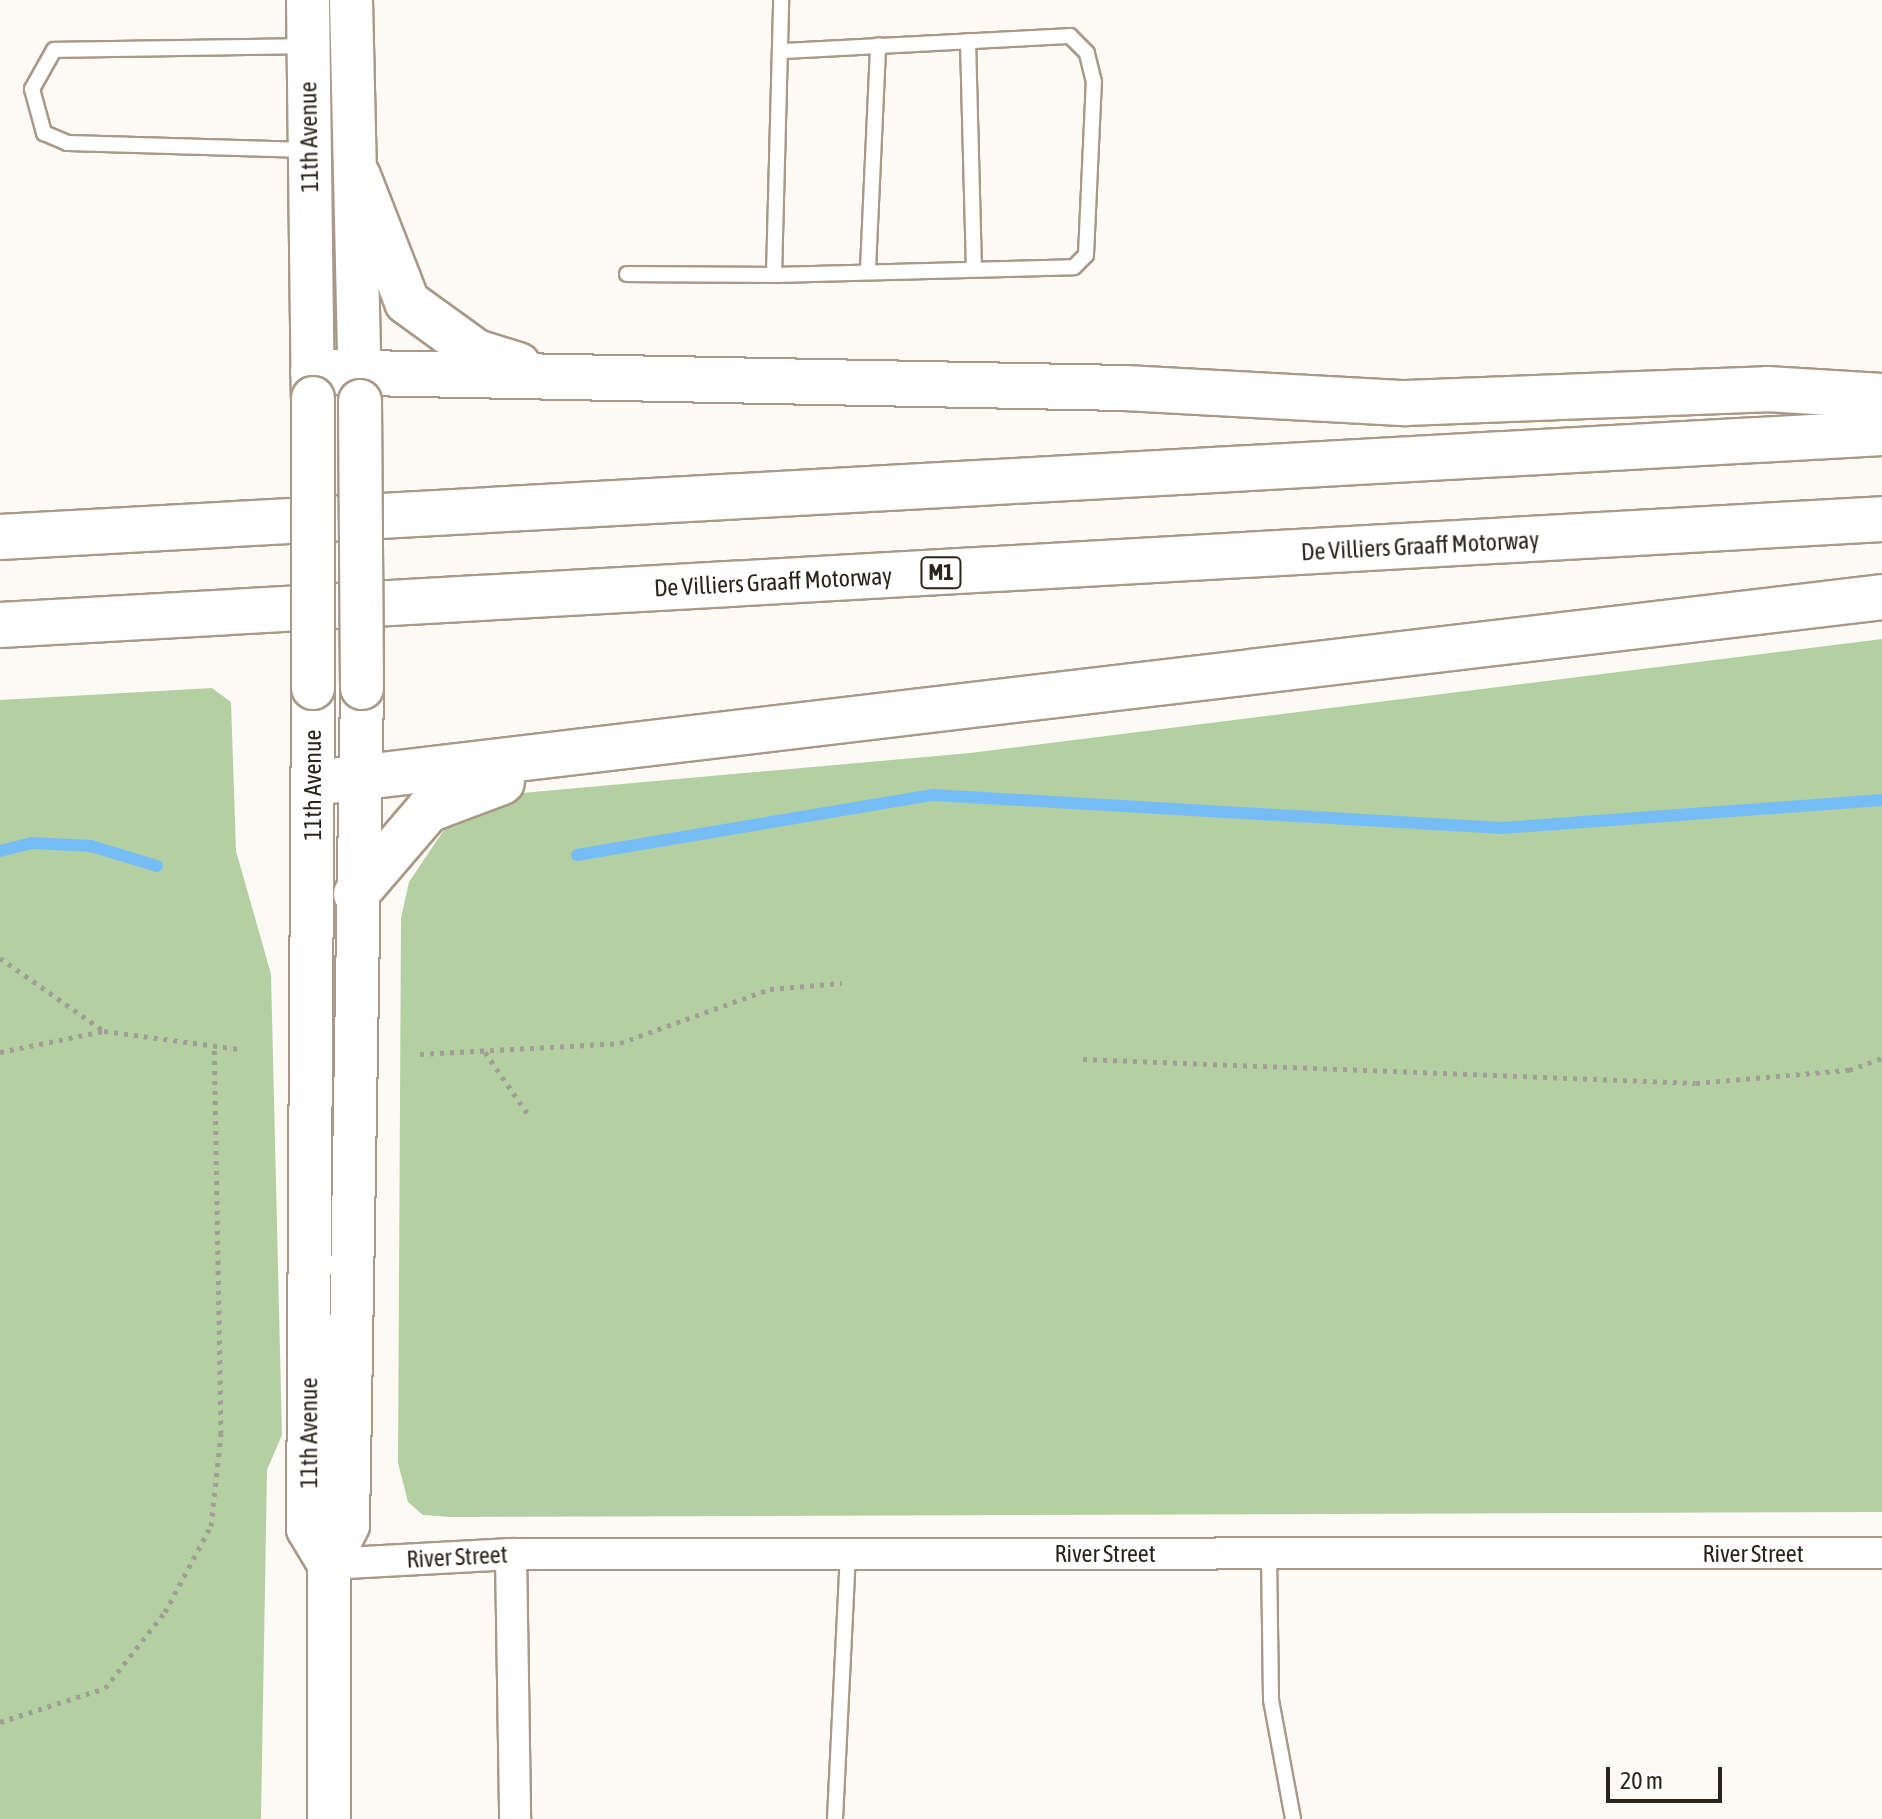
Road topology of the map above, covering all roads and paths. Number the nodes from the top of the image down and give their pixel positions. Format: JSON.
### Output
{"nodes":[{"id":1,"x":308,"y":0,"type":"edge"},
{"id":2,"x":351,"y":0,"type":"edge"},
{"id":3,"x":781,"y":0,"type":"edge"},
{"id":4,"x":968,"y":41,"type":"junction"},
{"id":5,"x":878,"y":45,"type":"junction"},
{"id":6,"x":308,"y":46,"type":"junction"},
{"id":7,"x":781,"y":51,"type":"junction"},
{"id":8,"x":308,"y":150,"type":"junction"},
{"id":9,"x":358,"y":176,"type":"junction"},
{"id":10,"x":974,"y":268,"type":"junction"},
{"id":11,"x":868,"y":269,"type":"junction"},
{"id":12,"x":627,"y":274,"type":"dead end"},
{"id":13,"x":774,"y":275,"type":"junction"},
{"id":14,"x":553,"y":375,"type":"junction"},
{"id":15,"x":313,"y":385,"type":"junction"},
{"id":16,"x":359,"y":387,"type":"junction"},
{"id":17,"x":1882,"y":396,"type":"edge"},
{"id":18,"x":1882,"y":433,"type":"edge"},
{"id":19,"x":1882,"y":519,"type":"edge"},
{"id":20,"x":0,"y":537,"type":"edge"},
{"id":21,"x":1882,"y":597,"type":"edge"},
{"id":22,"x":0,"y":625,"type":"edge"},
{"id":23,"x":624,"y":752,"type":"junction"},
{"id":24,"x":359,"y":780,"type":"junction"},
{"id":25,"x":314,"y":783,"type":"junction"},
{"id":26,"x":356,"y":894,"type":"junction"},
{"id":27,"x":0,"y":958,"type":"edge"},
{"id":28,"x":842,"y":983,"type":"dead end"},
{"id":29,"x":104,"y":1031,"type":"junction"},
{"id":30,"x":214,"y":1046,"type":"junction"},
{"id":31,"x":239,"y":1049,"type":"dead end"},
{"id":32,"x":0,"y":1052,"type":"edge"},
{"id":33,"x":485,"y":1052,"type":"junction"},
{"id":34,"x":420,"y":1054,"type":"dead end"},
{"id":35,"x":1882,"y":1058,"type":"edge"},
{"id":36,"x":1083,"y":1059,"type":"dead end"},
{"id":37,"x":529,"y":1116,"type":"dead end"},
{"id":38,"x":1882,"y":1553,"type":"edge"},
{"id":39,"x":511,"y":1554,"type":"junction"},
{"id":40,"x":848,"y":1554,"type":"junction"},
{"id":41,"x":1269,"y":1554,"type":"junction"},
{"id":42,"x":329,"y":1564,"type":"junction"},
{"id":43,"x":0,"y":1722,"type":"edge"},
{"id":44,"x":329,"y":1819,"type":"edge"},
{"id":45,"x":515,"y":1819,"type":"edge"},
{"id":46,"x":835,"y":1819,"type":"edge"},
{"id":47,"x":1293,"y":1819,"type":"edge"}],
"edges":[{"from":1,"to":6,"type":"main road","name":"11th Avenue"},
{"from":2,"to":9,"type":"main road","name":"11th Avenue"},
{"from":3,"to":7,"type":"lane"},
{"from":4,"to":5,"type":"lane"},
{"from":4,"to":10,"type":"lane"},
{"from":4,"to":10,"type":"lane"},
{"from":5,"to":7,"type":"lane"},
{"from":5,"to":11,"type":"lane"},
{"from":6,"to":8,"type":"main road","name":"11th Avenue"},
{"from":6,"to":8,"type":"lane"},
{"from":7,"to":13,"type":"lane"},
{"from":8,"to":15,"type":"main road","name":"11th Avenue"},
{"from":9,"to":14,"type":"highway"},
{"from":9,"to":16,"type":"main road","name":"11th Avenue"},
{"from":10,"to":11,"type":"lane"},
{"from":11,"to":13,"type":"lane"},
{"from":12,"to":13,"type":"lane"},
{"from":14,"to":16,"type":"highway"},
{"from":14,"to":17,"type":"highway"},
{"from":15,"to":16,"type":"highway"},
{"from":15,"to":25,"type":"main road","name":"11th Avenue","bridge":true},
{"from":16,"to":24,"type":"main road","name":"11th Avenue","bridge":true},
{"from":18,"to":20,"type":"highway"},
{"from":19,"to":22,"type":"highway","name":"De Villiers Graaff Motorway","number":"M1"},
{"from":21,"to":23,"type":"highway"},
{"from":23,"to":24,"type":"highway"},
{"from":23,"to":26,"type":"highway"},
{"from":24,"to":25,"type":"highway"},
{"from":24,"to":26,"type":"main road","name":"11th Avenue"},
{"from":25,"to":42,"type":"main road","name":"11th Avenue"},
{"from":26,"to":42,"type":"main road","name":"11th Avenue"},
{"from":27,"to":29,"type":"path"},
{"from":28,"to":33,"type":"path"},
{"from":29,"to":30,"type":"path"},
{"from":29,"to":32,"type":"path"},
{"from":30,"to":31,"type":"path"},
{"from":30,"to":43,"type":"path"},
{"from":33,"to":34,"type":"path"},
{"from":33,"to":37,"type":"path"},
{"from":35,"to":36,"type":"path"},
{"from":38,"to":41,"type":"street","name":"River Street"},
{"from":39,"to":40,"type":"street","name":"River Street"},
{"from":39,"to":42,"type":"street","name":"River Street"},
{"from":39,"to":45,"type":"street"},
{"from":40,"to":41,"type":"street","name":"River Street"},
{"from":40,"to":46,"type":"lane"},
{"from":41,"to":47,"type":"lane"},
{"from":42,"to":44,"type":"main road","name":"11th Avenue"}]}
